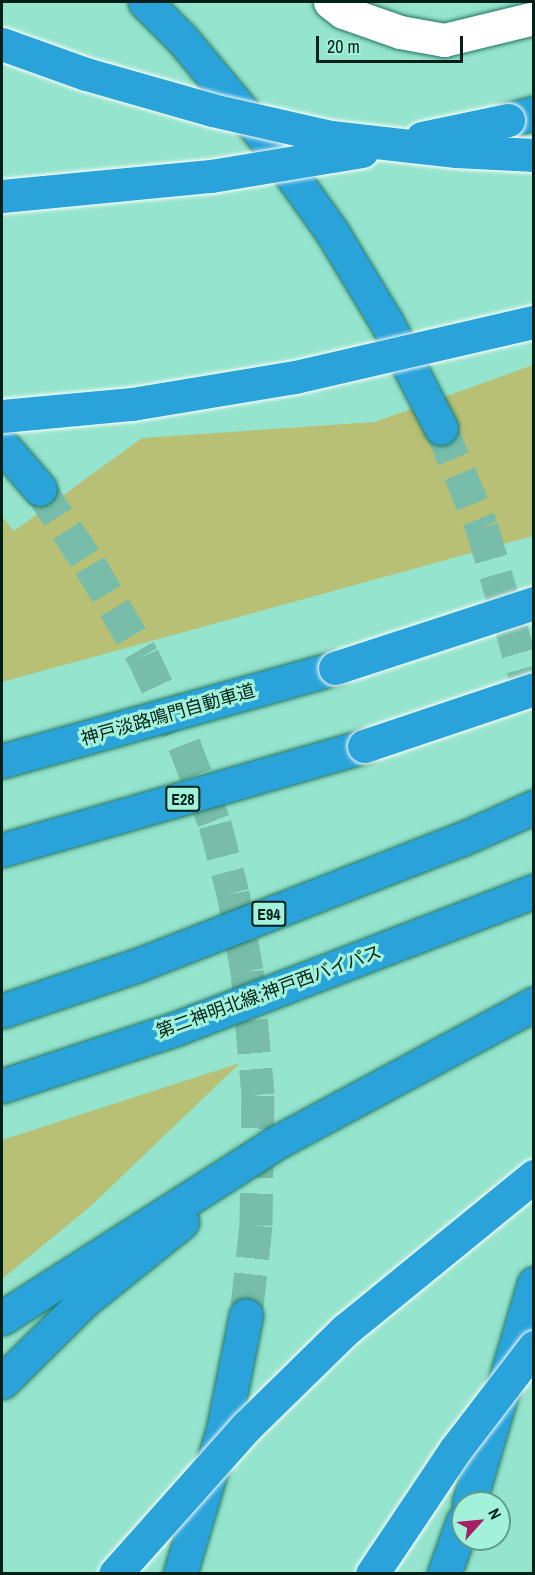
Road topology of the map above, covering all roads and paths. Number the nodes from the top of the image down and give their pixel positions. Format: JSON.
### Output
{"nodes":[{"id":1,"x":145,"y":2,"type":"edge"},
{"id":2,"x":330,"y":2,"type":"edge"},
{"id":3,"x":534,"y":18,"type":"edge"},
{"id":4,"x":2,"y":44,"type":"edge"},
{"id":5,"x":521,"y":117,"type":"edge"},
{"id":6,"x":534,"y":155,"type":"edge"},
{"id":7,"x":2,"y":196,"type":"edge"},
{"id":8,"x":534,"y":322,"type":"edge"},
{"id":9,"x":2,"y":416,"type":"edge"},
{"id":10,"x":441,"y":428,"type":"tunnel mouth"},
{"id":11,"x":2,"y":445,"type":"edge"},
{"id":12,"x":40,"y":489,"type":"tunnel mouth"},
{"id":13,"x":534,"y":603,"type":"edge"},
{"id":14,"x":534,"y":689,"type":"edge"},
{"id":15,"x":2,"y":761,"type":"edge"},
{"id":16,"x":534,"y":807,"type":"edge"},
{"id":17,"x":2,"y":850,"type":"edge"},
{"id":18,"x":534,"y":891,"type":"edge"},
{"id":19,"x":534,"y":1004,"type":"edge"},
{"id":20,"x":2,"y":1011,"type":"edge"},
{"id":21,"x":2,"y":1086,"type":"edge"},
{"id":22,"x":371,"y":1090,"type":"junction"},
{"id":23,"x":534,"y":1176,"type":"edge"},
{"id":24,"x":534,"y":1283,"type":"edge"},
{"id":25,"x":246,"y":1315,"type":"tunnel mouth"},
{"id":26,"x":2,"y":1318,"type":"edge"},
{"id":27,"x":534,"y":1347,"type":"edge"},
{"id":28,"x":2,"y":1382,"type":"edge"},
{"id":29,"x":473,"y":1491,"type":"edge"},
{"id":30,"x":452,"y":1551,"type":"edge"},
{"id":31,"x":115,"y":1574,"type":"edge"},
{"id":32,"x":180,"y":1574,"type":"edge"},
{"id":33,"x":372,"y":1574,"type":"edge"},
{"id":34,"x":444,"y":1574,"type":"edge"}],
"edges":[{"from":1,"to":10,"type":"highway"},
{"from":2,"to":3,"type":"lane"},
{"from":4,"to":6,"type":"highway","bridge":true},
{"from":5,"to":7,"type":"highway","bridge":true},
{"from":8,"to":9,"type":"highway","bridge":true},
{"from":11,"to":12,"type":"highway"},
{"from":13,"to":15,"type":"highway","name":"神戸淡路鳴門自動車道","bridge":true},
{"from":14,"to":17,"type":"highway","number":"E28","bridge":true},
{"from":16,"to":20,"type":"highway","number":"E94"},
{"from":18,"to":21,"type":"highway","name":"第二神明北線;神戸西バイパス"},
{"from":19,"to":22,"type":"highway"},
{"from":22,"to":26,"type":"highway"},
{"from":22,"to":28,"type":"highway"},
{"from":23,"to":31,"type":"highway","bridge":true},
{"from":24,"to":29,"type":"highway"},
{"from":25,"to":32,"type":"highway"},
{"from":27,"to":33,"type":"highway","bridge":true},
{"from":30,"to":34,"type":"highway"}]}
